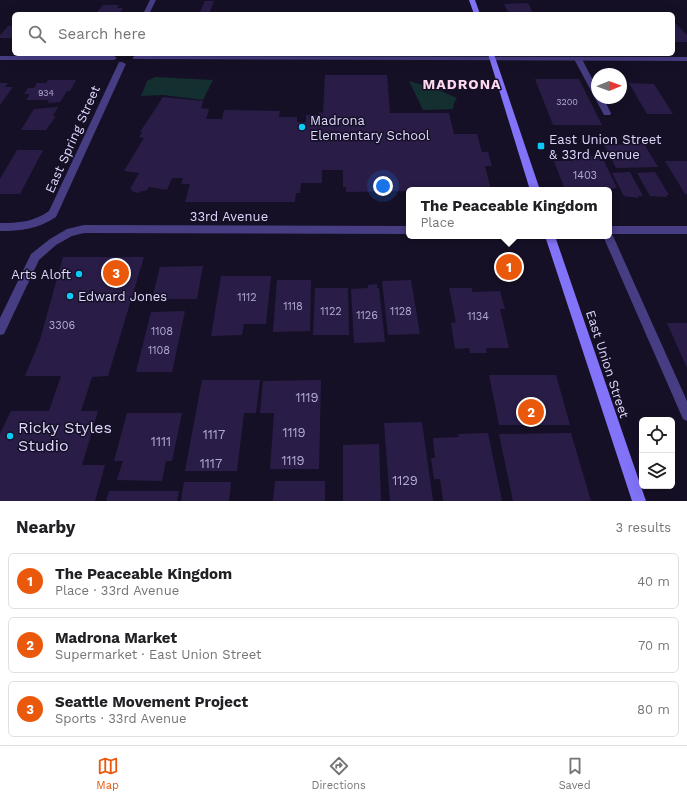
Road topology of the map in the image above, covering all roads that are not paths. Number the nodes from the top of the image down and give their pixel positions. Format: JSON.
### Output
{"nodes":[{"id":1,"x":153,"y":0,"type":"edge"},
{"id":2,"x":472,"y":0,"type":"edge"},
{"id":3,"x":147,"y":12,"type":"edge"},
{"id":4,"x":476,"y":12,"type":"edge"},
{"id":5,"x":116,"y":56,"type":"edge"},
{"id":6,"x":134,"y":56,"type":"edge"},
{"id":7,"x":492,"y":56,"type":"edge"},
{"id":8,"x":0,"y":58,"type":"edge"},
{"id":9,"x":578,"y":59,"type":"junction"},
{"id":10,"x":687,"y":59,"type":"edge"},
{"id":11,"x":122,"y":64,"type":"junction"},
{"id":12,"x":591,"y":83,"type":"edge"},
{"id":13,"x":602,"y":104,"type":"edge"},
{"id":14,"x":607,"y":113,"type":"dead end"},
{"id":15,"x":534,"y":187,"type":"edge"},
{"id":16,"x":0,"y":227,"type":"edge"},
{"id":17,"x":406,"y":230,"type":"edge"},
{"id":18,"x":612,"y":230,"type":"edge"},
{"id":19,"x":687,"y":230,"type":"edge"},
{"id":20,"x":551,"y":239,"type":"edge"},
{"id":21,"x":609,"y":239,"type":"edge"},
{"id":22,"x":0,"y":330,"type":"edge"},
{"id":23,"x":687,"y":415,"type":"edge"},
{"id":24,"x":639,"y":501,"type":"edge"}],
"edges":[{"from":1,"to":3,"type":"street"},
{"from":2,"to":4,"type":"street"},
{"from":5,"to":8,"type":"street"},
{"from":5,"to":11,"type":"street"},
{"from":6,"to":7,"type":"street"},
{"from":6,"to":11,"type":"street"},
{"from":7,"to":9,"type":"street"},
{"from":7,"to":15,"type":"street"},
{"from":9,"to":10,"type":"street"},
{"from":9,"to":12,"type":"street"},
{"from":11,"to":16,"type":"street","name":"East Spring Street"},
{"from":13,"to":14,"type":"street"},
{"from":17,"to":22,"type":"street","name":"33rd Avenue"},
{"from":18,"to":19,"type":"street"},
{"from":20,"to":24,"type":"street","name":"East Union Street"},
{"from":21,"to":23,"type":"street"}]}
